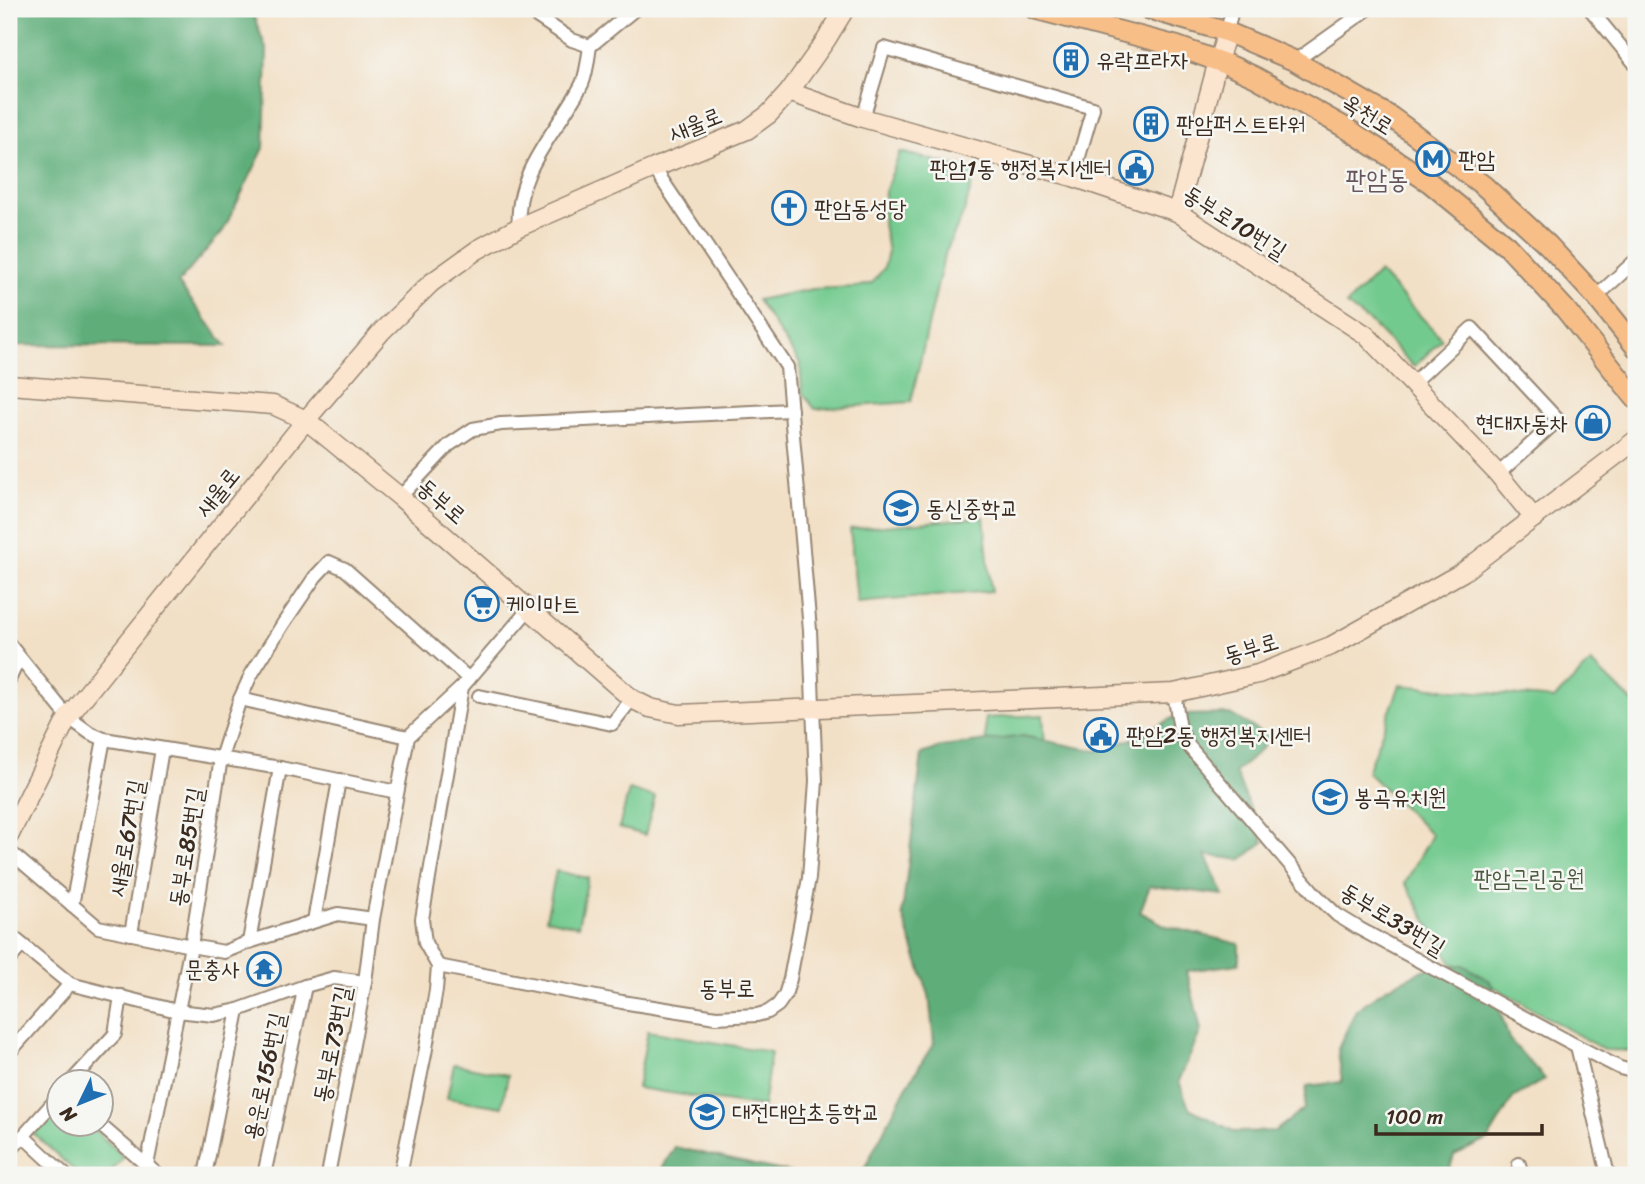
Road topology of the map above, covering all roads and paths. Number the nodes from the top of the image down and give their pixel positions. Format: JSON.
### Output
{"nodes":[{"id":1,"x":526,"y":9,"type":"edge"},
{"id":2,"x":635,"y":9,"type":"edge"},
{"id":3,"x":845,"y":9,"type":"edge"},
{"id":4,"x":1035,"y":9,"type":"edge"},
{"id":5,"x":1149,"y":9,"type":"edge"},
{"id":6,"x":1232,"y":9,"type":"edge"},
{"id":7,"x":1368,"y":9,"type":"edge"},
{"id":8,"x":1590,"y":9,"type":"edge"},
{"id":9,"x":1227,"y":32,"type":"junction"},
{"id":10,"x":590,"y":46,"type":"junction"},
{"id":11,"x":1218,"y":61,"type":"junction"},
{"id":12,"x":1295,"y":61,"type":"junction"},
{"id":13,"x":1636,"y":65,"type":"edge"},
{"id":14,"x":789,"y":92,"type":"junction"},
{"id":15,"x":863,"y":118,"type":"junction"},
{"id":16,"x":654,"y":168,"type":"junction"},
{"id":17,"x":1073,"y":177,"type":"junction"},
{"id":18,"x":1177,"y":212,"type":"junction"},
{"id":19,"x":519,"y":227,"type":"junction"},
{"id":20,"x":1636,"y":260,"type":"edge"},
{"id":21,"x":1596,"y":297,"type":"junction"},
{"id":22,"x":1636,"y":347,"type":"edge"},
{"id":23,"x":1413,"y":383,"type":"junction"},
{"id":24,"x":9,"y":385,"type":"edge"},
{"id":25,"x":1636,"y":399,"type":"edge"},
{"id":26,"x":790,"y":410,"type":"junction"},
{"id":27,"x":306,"y":420,"type":"junction"},
{"id":28,"x":1636,"y":440,"type":"edge"},
{"id":29,"x":1498,"y":474,"type":"junction"},
{"id":30,"x":400,"y":497,"type":"junction"},
{"id":31,"x":1534,"y":518,"type":"junction"},
{"id":32,"x":529,"y":609,"type":"junction"},
{"id":33,"x":9,"y":644,"type":"edge"},
{"id":34,"x":19,"y":658,"type":"junction"},
{"id":35,"x":9,"y":680,"type":"edge"},
{"id":36,"x":465,"y":684,"type":"junction"},
{"id":37,"x":1174,"y":693,"type":"junction"},
{"id":38,"x":479,"y":696,"type":"dead end"},
{"id":39,"x":240,"y":699,"type":"junction"},
{"id":40,"x":632,"y":699,"type":"junction"},
{"id":41,"x":814,"y":707,"type":"junction"},
{"id":42,"x":68,"y":717,"type":"junction"},
{"id":43,"x":408,"y":737,"type":"junction"},
{"id":44,"x":104,"y":739,"type":"junction"},
{"id":45,"x":162,"y":749,"type":"junction"},
{"id":46,"x":221,"y":758,"type":"junction"},
{"id":47,"x":280,"y":768,"type":"junction"},
{"id":48,"x":339,"y":780,"type":"junction"},
{"id":49,"x":397,"y":792,"type":"junction"},
{"id":50,"x":9,"y":836,"type":"edge"},
{"id":51,"x":9,"y":851,"type":"edge"},
{"id":52,"x":72,"y":905,"type":"junction"},
{"id":53,"x":373,"y":919,"type":"junction"},
{"id":54,"x":314,"y":921,"type":"junction"},
{"id":55,"x":9,"y":934,"type":"edge"},
{"id":56,"x":131,"y":934,"type":"junction"},
{"id":57,"x":249,"y":942,"type":"junction"},
{"id":58,"x":23,"y":945,"type":"junction"},
{"id":59,"x":191,"y":946,"type":"junction"},
{"id":60,"x":9,"y":960,"type":"edge"},
{"id":61,"x":438,"y":966,"type":"junction"},
{"id":62,"x":365,"y":982,"type":"junction"},
{"id":63,"x":71,"y":984,"type":"junction"},
{"id":64,"x":305,"y":986,"type":"junction"},
{"id":65,"x":121,"y":996,"type":"junction"},
{"id":66,"x":238,"y":1010,"type":"junction"},
{"id":67,"x":177,"y":1011,"type":"junction"},
{"id":68,"x":1577,"y":1046,"type":"junction"},
{"id":69,"x":9,"y":1053,"type":"edge"},
{"id":70,"x":84,"y":1068,"type":"edge"},
{"id":71,"x":1636,"y":1072,"type":"edge"},
{"id":72,"x":46,"y":1111,"type":"edge"},
{"id":73,"x":23,"y":1136,"type":"junction"},
{"id":74,"x":114,"y":1138,"type":"edge"},
{"id":75,"x":9,"y":1152,"type":"edge"},
{"id":76,"x":147,"y":1166,"type":"junction"},
{"id":77,"x":65,"y":1175,"type":"edge"},
{"id":78,"x":158,"y":1175,"type":"edge"},
{"id":79,"x":205,"y":1175,"type":"edge"},
{"id":80,"x":264,"y":1175,"type":"edge"},
{"id":81,"x":328,"y":1175,"type":"edge"},
{"id":82,"x":400,"y":1175,"type":"edge"},
{"id":83,"x":1608,"y":1175,"type":"edge"}],
"edges":[{"from":1,"to":10,"type":"street"},
{"from":2,"to":10,"type":"street"},
{"from":3,"to":14,"type":"main road","name":"새울로"},
{"from":4,"to":11,"type":"main road","name":"옥천로"},
{"from":5,"to":9,"type":"main road","name":"옥천로"},
{"from":6,"to":9,"type":"street"},
{"from":7,"to":12,"type":"street"},
{"from":8,"to":13,"type":"street"},
{"from":9,"to":11,"type":"main road"},
{"from":9,"to":12,"type":"main road","name":"옥천로"},
{"from":10,"to":19,"type":"street"},
{"from":11,"to":18,"type":"main road"},
{"from":11,"to":25,"type":"main road","name":"옥천로"},
{"from":12,"to":21,"type":"main road","name":"옥천로"},
{"from":14,"to":15,"type":"main road","name":"동부로10번길"},
{"from":14,"to":16,"type":"main road","name":"새울로"},
{"from":15,"to":17,"type":"main road","name":"동부로10번길"},
{"from":15,"to":17,"type":"street"},
{"from":16,"to":19,"type":"main road","name":"새울로"},
{"from":16,"to":26,"type":"street","name":"동부로"},
{"from":17,"to":18,"type":"main road","name":"동부로10번길"},
{"from":18,"to":23,"type":"main road","name":"동부로10번길"},
{"from":19,"to":27,"type":"main road","name":"새울로"},
{"from":20,"to":21,"type":"street"},
{"from":21,"to":22,"type":"main road","name":"옥천로"},
{"from":23,"to":29,"type":"main road","name":"동부로10번길"},
{"from":23,"to":29,"type":"street"},
{"from":24,"to":27,"type":"main road","name":"동부로"},
{"from":26,"to":30,"type":"street"},
{"from":26,"to":41,"type":"street","name":"동부로"},
{"from":27,"to":30,"type":"main road","name":"동부로"},
{"from":27,"to":42,"type":"main road","name":"새울로"},
{"from":28,"to":31,"type":"main road","name":"동부로"},
{"from":29,"to":31,"type":"main road","name":"동부로10번길"},
{"from":30,"to":32,"type":"main road","name":"동부로"},
{"from":31,"to":37,"type":"main road","name":"동부로"},
{"from":32,"to":36,"type":"street"},
{"from":32,"to":40,"type":"main road","name":"동부로"},
{"from":33,"to":34,"type":"street"},
{"from":34,"to":35,"type":"street"},
{"from":34,"to":42,"type":"street"},
{"from":36,"to":39,"type":"street","name":"동부로85번길"},
{"from":36,"to":43,"type":"street"},
{"from":36,"to":61,"type":"street"},
{"from":37,"to":41,"type":"main road","name":"동부로"},
{"from":37,"to":68,"type":"street","name":"동부로33번길"},
{"from":38,"to":40,"type":"street"},
{"from":39,"to":43,"type":"street"},
{"from":39,"to":46,"type":"street","name":"동부로85번길"},
{"from":40,"to":41,"type":"main road","name":"동부로"},
{"from":41,"to":61,"type":"street","name":"동부로"},
{"from":42,"to":44,"type":"street"},
{"from":42,"to":50,"type":"main road","name":"새울로"},
{"from":43,"to":49,"type":"street","name":"동부로73번길"},
{"from":44,"to":45,"type":"street"},
{"from":44,"to":52,"type":"street","name":"새울로67번길"},
{"from":45,"to":46,"type":"street"},
{"from":45,"to":56,"type":"street","name":"새울로67번길"},
{"from":46,"to":47,"type":"street"},
{"from":46,"to":59,"type":"street","name":"동부로85번길"},
{"from":47,"to":48,"type":"street"},
{"from":47,"to":57,"type":"street"},
{"from":48,"to":49,"type":"street"},
{"from":48,"to":54,"type":"street"},
{"from":49,"to":53,"type":"street","name":"동부로73번길"},
{"from":51,"to":52,"type":"street"},
{"from":52,"to":56,"type":"street"},
{"from":53,"to":54,"type":"street"},
{"from":53,"to":62,"type":"street","name":"동부로73번길"},
{"from":54,"to":57,"type":"street"},
{"from":55,"to":58,"type":"street"},
{"from":56,"to":59,"type":"street"},
{"from":57,"to":59,"type":"street"},
{"from":58,"to":60,"type":"street"},
{"from":58,"to":63,"type":"street"},
{"from":59,"to":67,"type":"street","name":"동부로85번길"},
{"from":61,"to":82,"type":"street"},
{"from":62,"to":64,"type":"street"},
{"from":62,"to":81,"type":"street","name":"동부로73번길"},
{"from":63,"to":65,"type":"street"},
{"from":63,"to":69,"type":"street"},
{"from":64,"to":66,"type":"street"},
{"from":64,"to":80,"type":"street","name":"용운로156번길"},
{"from":65,"to":67,"type":"street"},
{"from":65,"to":70,"type":"street"},
{"from":66,"to":67,"type":"street"},
{"from":66,"to":79,"type":"street"},
{"from":67,"to":76,"type":"street","name":"동부로85번길"},
{"from":68,"to":71,"type":"street","name":"동부로33번길"},
{"from":68,"to":83,"type":"street"},
{"from":72,"to":73,"type":"street"},
{"from":73,"to":75,"type":"street"},
{"from":73,"to":77,"type":"street"},
{"from":74,"to":76,"type":"street"},
{"from":76,"to":78,"type":"street"}]}
